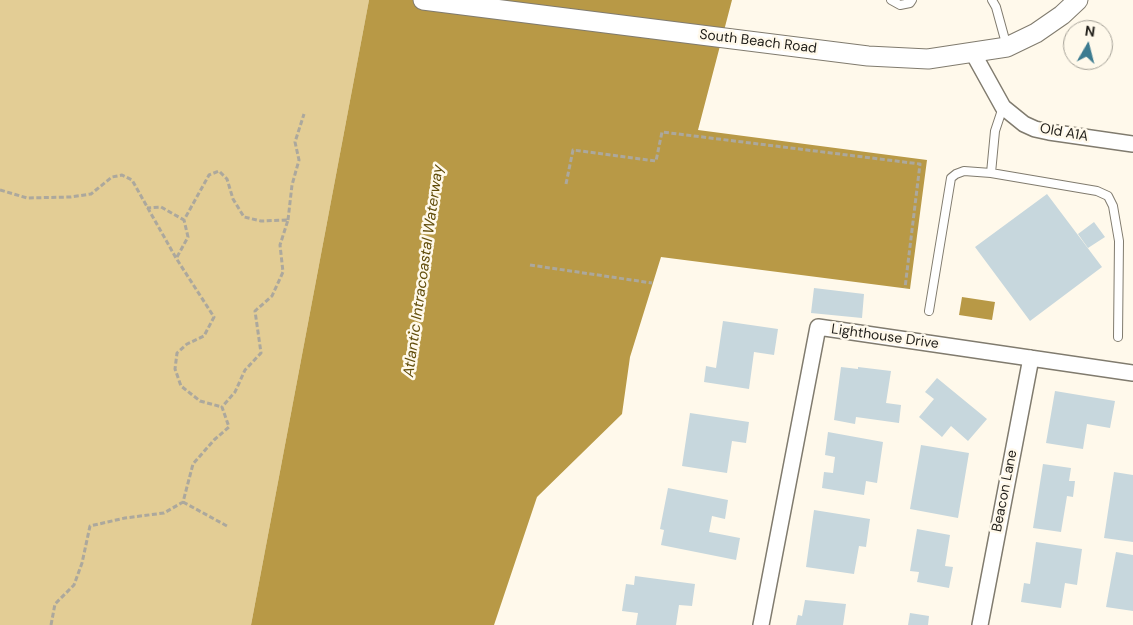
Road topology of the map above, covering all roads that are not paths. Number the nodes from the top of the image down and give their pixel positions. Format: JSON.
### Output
{"nodes":[{"id":1,"x":423,"y":0,"type":"edge"},
{"id":2,"x":891,"y":0,"type":"edge"},
{"id":3,"x":912,"y":0,"type":"edge"},
{"id":4,"x":992,"y":0,"type":"edge"},
{"id":5,"x":1078,"y":0,"type":"edge"},
{"id":6,"x":1007,"y":47,"type":"junction"},
{"id":7,"x":972,"y":53,"type":"junction"},
{"id":8,"x":1003,"y":107,"type":"junction"},
{"id":9,"x":1133,"y":144,"type":"edge"},
{"id":10,"x":991,"y":173,"type":"junction"},
{"id":11,"x":929,"y":311,"type":"dead end"},
{"id":12,"x":1118,"y":337,"type":"dead end"},
{"id":13,"x":1032,"y":358,"type":"junction"},
{"id":14,"x":1133,"y":372,"type":"edge"},
{"id":15,"x":761,"y":625,"type":"edge"},
{"id":16,"x":980,"y":625,"type":"edge"}],
"edges":[{"from":1,"to":7,"type":"street","name":"South Beach Road"},
{"from":2,"to":3,"type":"lane"},
{"from":4,"to":6,"type":"lane"},
{"from":5,"to":6,"type":"street","name":"South Beach Road"},
{"from":6,"to":7,"type":"street","name":"South Beach Road"},
{"from":7,"to":8,"type":"street","name":"Old A1A"},
{"from":8,"to":9,"type":"street","name":"Old A1A"},
{"from":8,"to":10,"type":"lane"},
{"from":10,"to":11,"type":"lane"},
{"from":10,"to":12,"type":"lane"},
{"from":13,"to":14,"type":"street","name":"Lighthouse Drive"},
{"from":13,"to":15,"type":"street","name":"Lighthouse Drive"},
{"from":13,"to":16,"type":"street","name":"Beacon Lane"}]}
